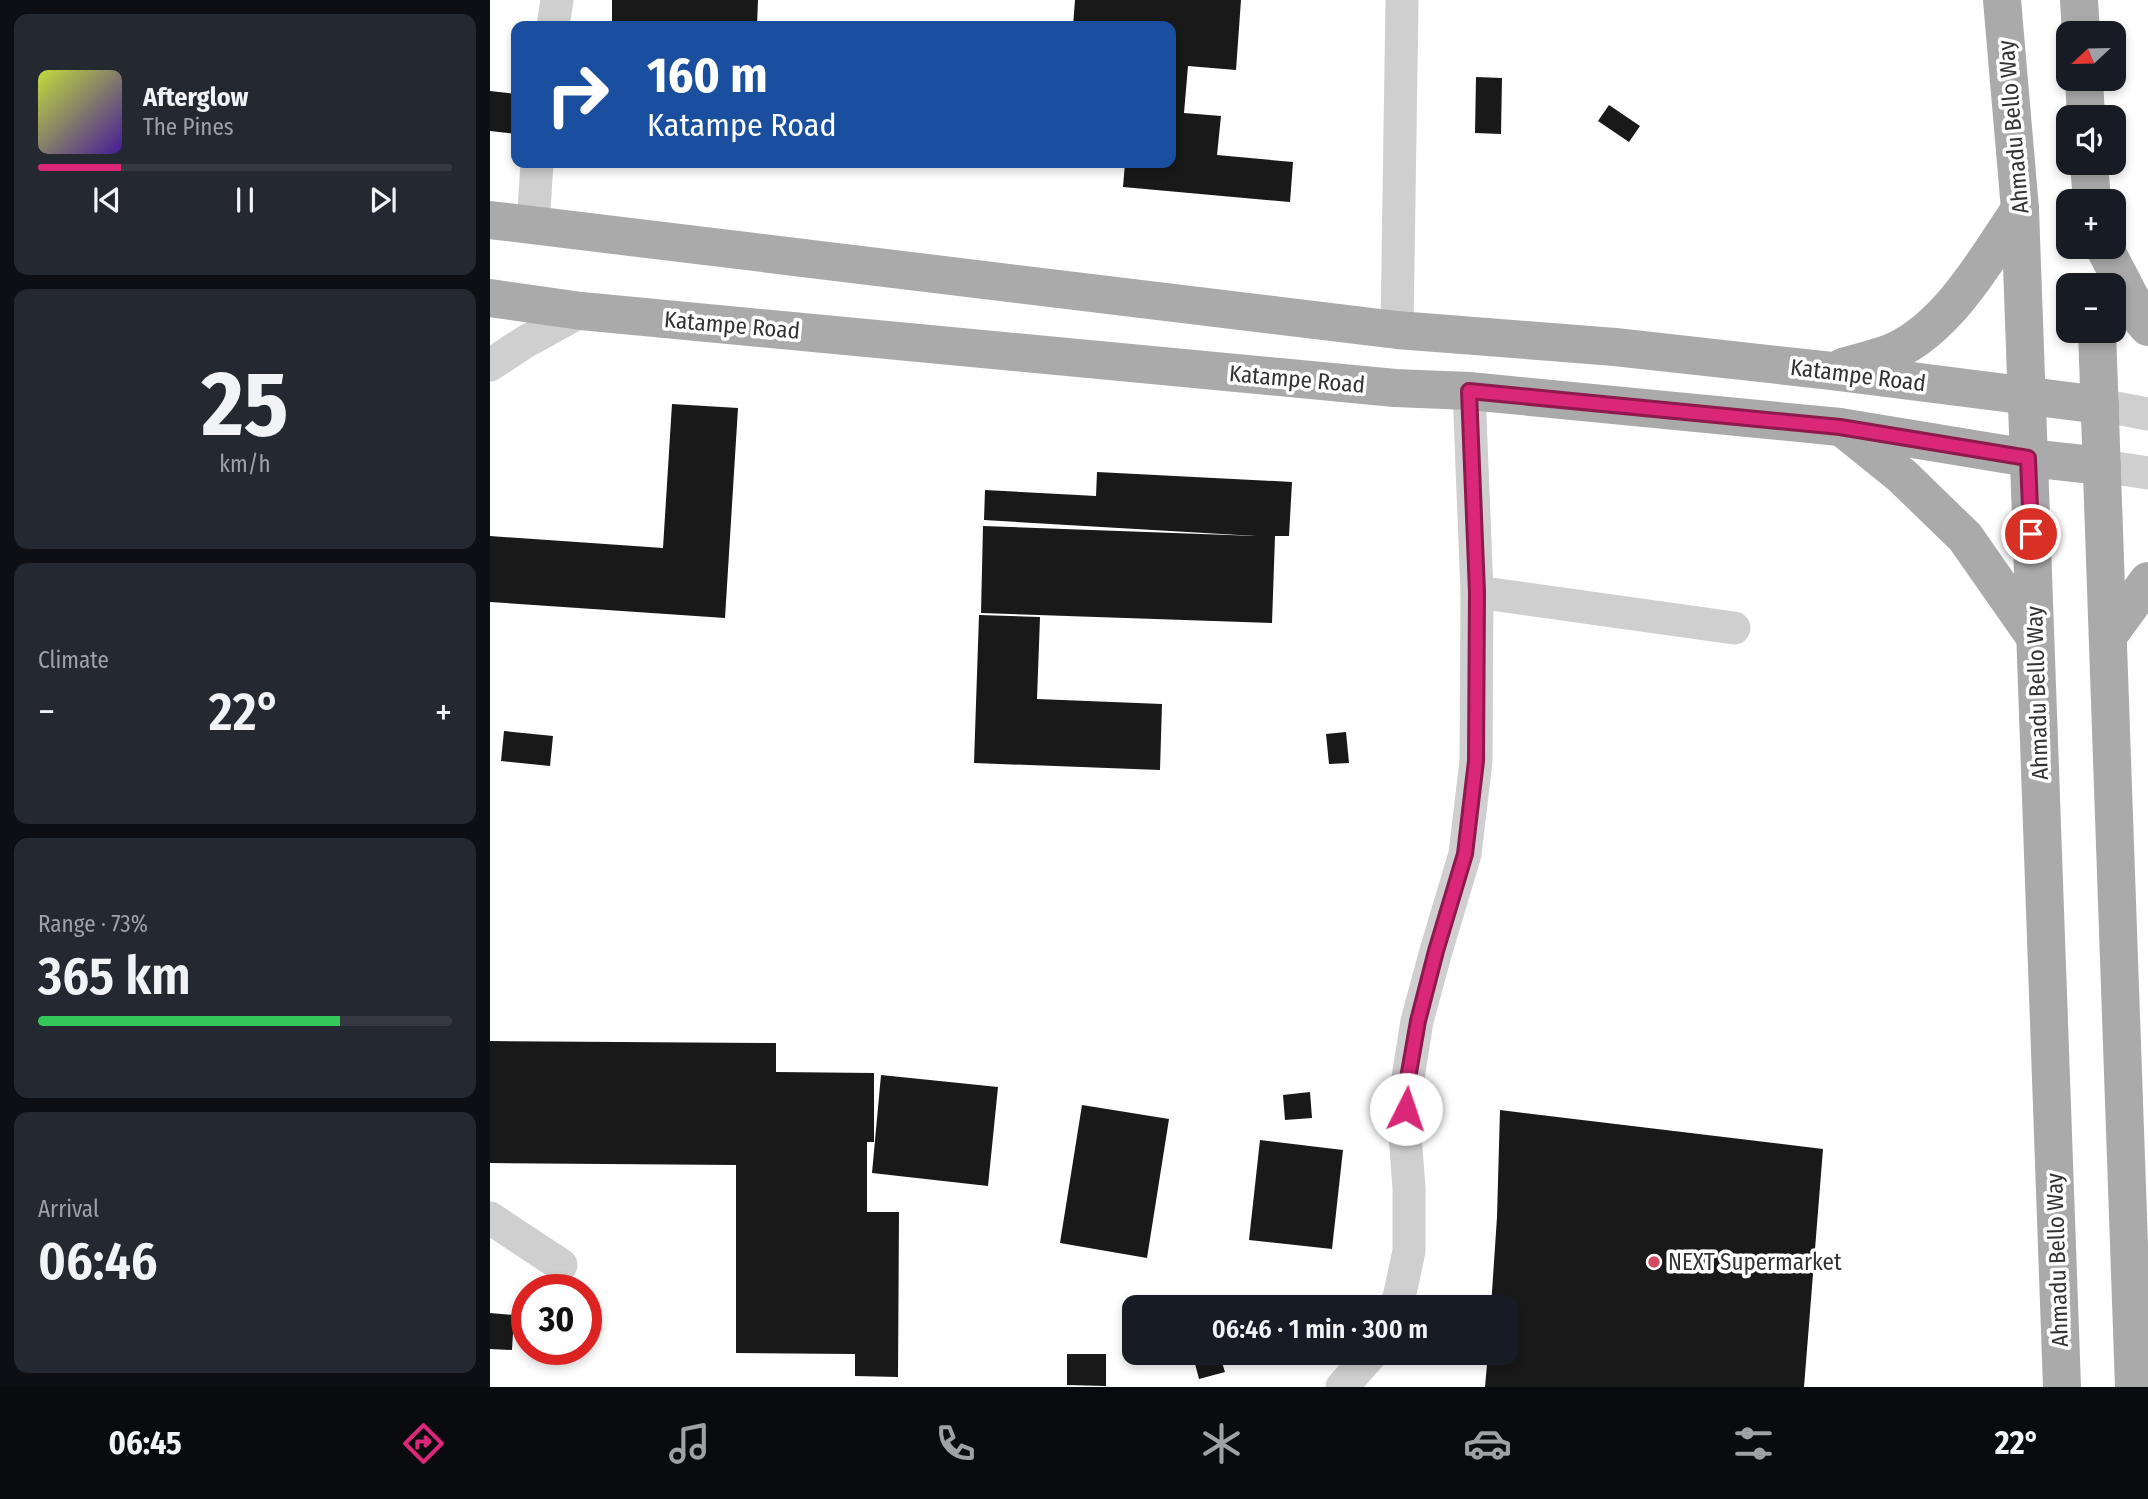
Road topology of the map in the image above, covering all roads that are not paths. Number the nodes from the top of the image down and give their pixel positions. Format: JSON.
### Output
{"nodes":[{"id":1,"x":556,"y":0,"type":"edge"},
{"id":2,"x":1402,"y":0,"type":"edge"},
{"id":3,"x":2002,"y":0,"type":"edge"},
{"id":4,"x":2079,"y":0,"type":"edge"},
{"id":5,"x":554,"y":21,"type":"edge"},
{"id":6,"x":2080,"y":21,"type":"edge"},
{"id":7,"x":537,"y":168,"type":"edge"},
{"id":8,"x":2020,"y":209,"type":"junction"},
{"id":9,"x":490,"y":220,"type":"edge"},
{"id":10,"x":533,"y":226,"type":"junction"},
{"id":11,"x":2110,"y":259,"type":"edge"},
{"id":12,"x":490,"y":298,"type":"edge"},
{"id":13,"x":581,"y":311,"type":"junction"},
{"id":14,"x":2148,"y":327,"type":"edge"},
{"id":15,"x":1396,"y":330,"type":"junction"},
{"id":16,"x":2097,"y":343,"type":"edge"},
{"id":17,"x":490,"y":365,"type":"edge"},
{"id":18,"x":1832,"y":371,"type":"junction"},
{"id":19,"x":1469,"y":391,"type":"junction"},
{"id":20,"x":2027,"y":396,"type":"junction"},
{"id":21,"x":2100,"y":405,"type":"junction"},
{"id":22,"x":2148,"y":414,"type":"edge"},
{"id":23,"x":1840,"y":427,"type":"junction"},
{"id":24,"x":2028,"y":458,"type":"junction"},
{"id":25,"x":2102,"y":466,"type":"junction"},
{"id":26,"x":2148,"y":472,"type":"edge"},
{"id":27,"x":2148,"y":581,"type":"edge"},
{"id":28,"x":1477,"y":592,"type":"junction"},
{"id":29,"x":1734,"y":628,"type":"dead end"},
{"id":30,"x":2108,"y":636,"type":"junction"},
{"id":31,"x":2035,"y":637,"type":"junction"},
{"id":32,"x":490,"y":1218,"type":"edge"},
{"id":33,"x":561,"y":1265,"type":"dead end"},
{"id":34,"x":1400,"y":1295,"type":"edge"},
{"id":35,"x":1361,"y":1365,"type":"edge"},
{"id":36,"x":1342,"y":1387,"type":"edge"},
{"id":37,"x":2062,"y":1387,"type":"edge"},
{"id":38,"x":2134,"y":1387,"type":"edge"}],
"edges":[{"from":1,"to":5,"type":"street"},
{"from":2,"to":15,"type":"street"},
{"from":3,"to":8,"type":"main road","name":"Ahmadu Bello Way"},
{"from":4,"to":6,"type":"main road"},
{"from":7,"to":10,"type":"street"},
{"from":8,"to":18,"type":"main road"},
{"from":8,"to":20,"type":"main road","name":"Ahmadu Bello Way"},
{"from":9,"to":10,"type":"main road","name":"Katampe Road"},
{"from":10,"to":15,"type":"main road","name":"Katampe Road"},
{"from":11,"to":14,"type":"main road"},
{"from":12,"to":13,"type":"main road","name":"Katampe Road"},
{"from":13,"to":17,"type":"street"},
{"from":13,"to":19,"type":"main road","name":"Katampe Road"},
{"from":15,"to":18,"type":"main road","name":"Katampe Road"},
{"from":16,"to":21,"type":"main road"},
{"from":18,"to":20,"type":"main road","name":"Katampe Road"},
{"from":19,"to":23,"type":"main road","name":"Katampe Road"},
{"from":19,"to":28,"type":"street"},
{"from":20,"to":21,"type":"main road","name":"Katampe Road"},
{"from":20,"to":24,"type":"main road","name":"Ahmadu Bello Way"},
{"from":21,"to":22,"type":"street"},
{"from":21,"to":25,"type":"main road"},
{"from":23,"to":24,"type":"main road","name":"Katampe Road"},
{"from":23,"to":31,"type":"main road"},
{"from":24,"to":25,"type":"main road","name":"Katampe Road"},
{"from":24,"to":31,"type":"main road","name":"Ahmadu Bello Way"},
{"from":25,"to":26,"type":"street"},
{"from":25,"to":30,"type":"main road"},
{"from":27,"to":30,"type":"main road"},
{"from":28,"to":29,"type":"street"},
{"from":28,"to":34,"type":"street"},
{"from":30,"to":38,"type":"main road"},
{"from":31,"to":37,"type":"main road","name":"Ahmadu Bello Way"},
{"from":32,"to":33,"type":"street"},
{"from":35,"to":36,"type":"street"}]}
